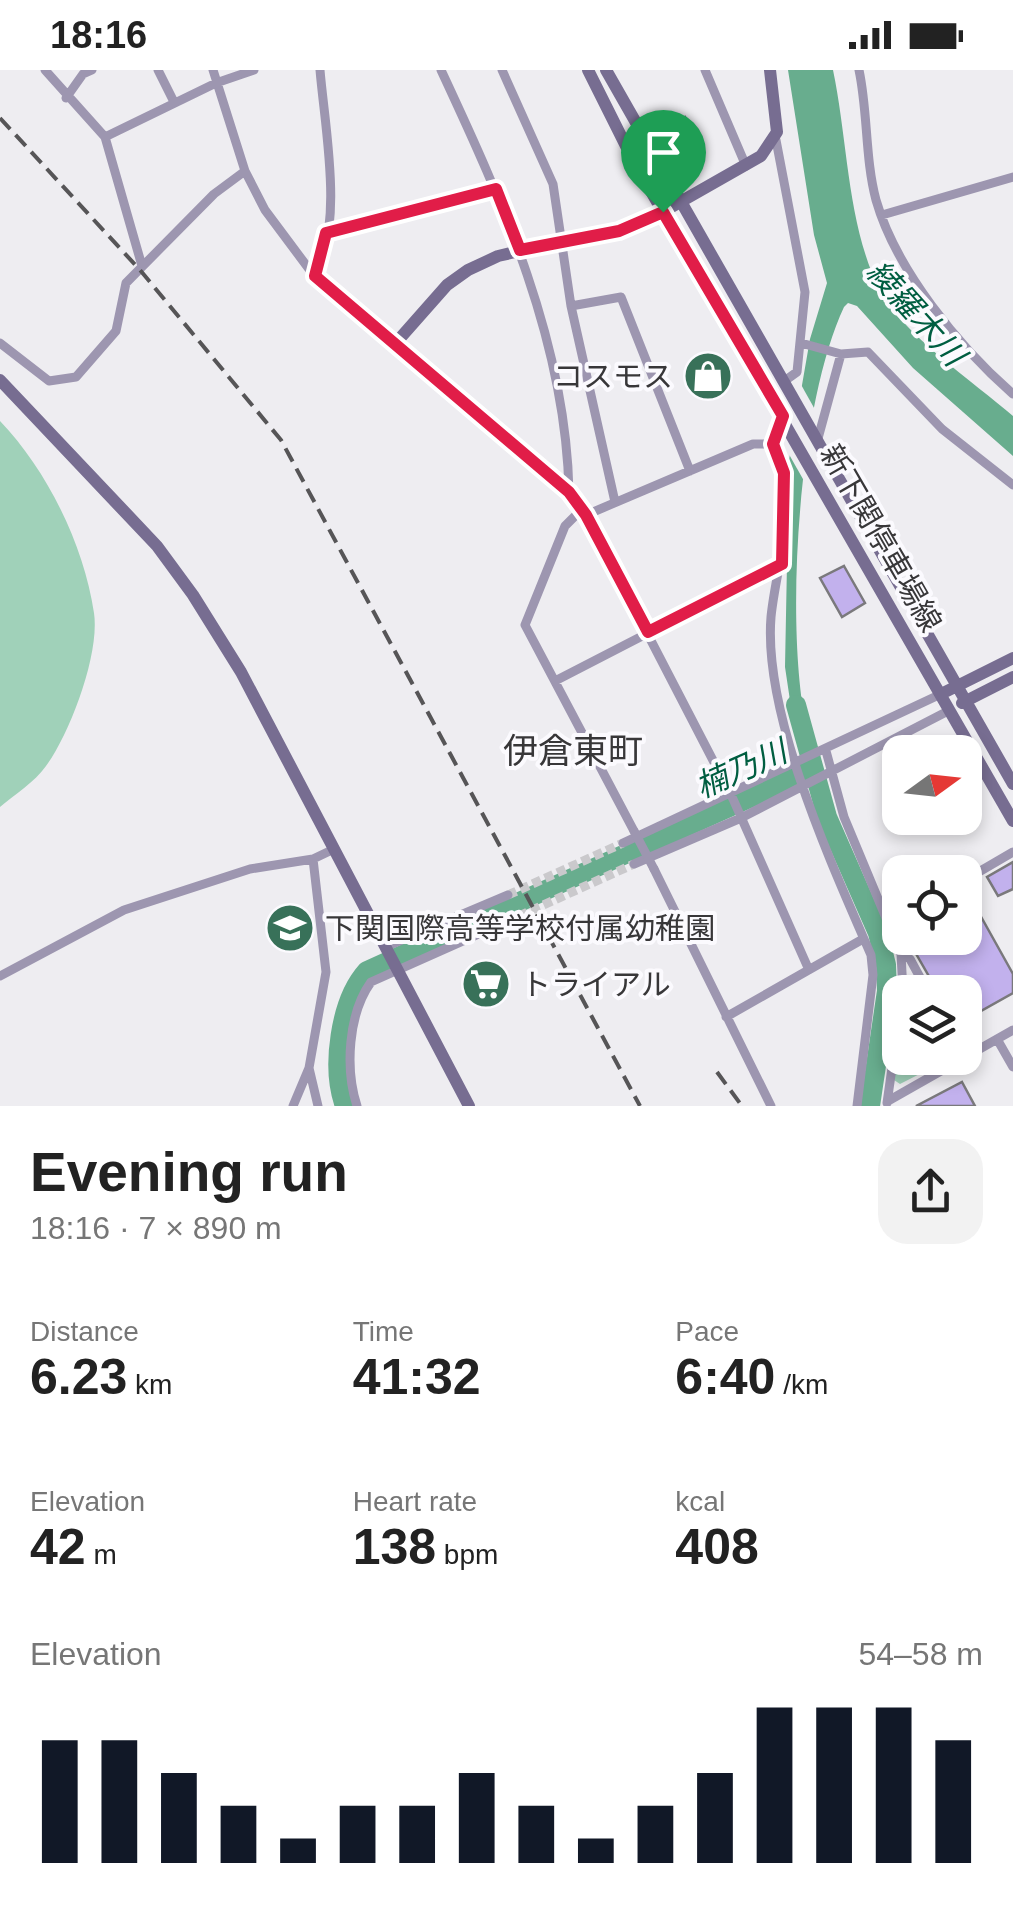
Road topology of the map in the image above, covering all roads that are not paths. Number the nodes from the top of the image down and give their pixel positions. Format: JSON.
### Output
{"nodes":[{"id":1,"x":45,"y":70,"type":"edge"},
{"id":2,"x":92,"y":70,"type":"edge"},
{"id":3,"x":158,"y":70,"type":"edge"},
{"id":4,"x":213,"y":70,"type":"edge"},
{"id":5,"x":254,"y":70,"type":"edge"},
{"id":6,"x":320,"y":70,"type":"edge"},
{"id":7,"x":442,"y":70,"type":"edge"},
{"id":8,"x":502,"y":70,"type":"edge"},
{"id":9,"x":588,"y":70,"type":"edge"},
{"id":10,"x":606,"y":70,"type":"edge"},
{"id":11,"x":705,"y":70,"type":"edge"},
{"id":12,"x":770,"y":70,"type":"edge"},
{"id":13,"x":859,"y":70,"type":"edge"},
{"id":14,"x":216,"y":83,"type":"junction"},
{"id":15,"x":66,"y":98,"type":"junction"},
{"id":16,"x":174,"y":102,"type":"junction"},
{"id":17,"x":106,"y":136,"type":"junction"},
{"id":18,"x":776,"y":140,"type":"junction"},
{"id":19,"x":746,"y":166,"type":"junction"},
{"id":20,"x":245,"y":172,"type":"junction"},
{"id":21,"x":1013,"y":176,"type":"edge"},
{"id":22,"x":496,"y":189,"type":"junction"},
{"id":23,"x":678,"y":204,"type":"junction"},
{"id":24,"x":663,"y":212,"type":"junction"},
{"id":25,"x":882,"y":216,"type":"junction"},
{"id":26,"x":326,"y":233,"type":"junction"},
{"id":27,"x":564,"y":243,"type":"junction"},
{"id":28,"x":520,"y":250,"type":"junction"},
{"id":29,"x":142,"y":266,"type":"junction"},
{"id":30,"x":315,"y":276,"type":"junction"},
{"id":31,"x":572,"y":306,"type":"junction"},
{"id":32,"x":804,"y":343,"type":"junction"},
{"id":33,"x":0,"y":344,"type":"edge"},
{"id":34,"x":394,"y":345,"type":"junction"},
{"id":35,"x":838,"y":353,"type":"junction"},
{"id":36,"x":0,"y":380,"type":"edge"},
{"id":37,"x":783,"y":382,"type":"junction"},
{"id":38,"x":1013,"y":394,"type":"edge"},
{"id":39,"x":785,"y":419,"type":"junction"},
{"id":40,"x":817,"y":441,"type":"junction"},
{"id":41,"x":773,"y":444,"type":"junction"},
{"id":42,"x":690,"y":471,"type":"junction"},
{"id":43,"x":1013,"y":485,"type":"edge"},
{"id":44,"x":569,"y":492,"type":"junction"},
{"id":45,"x":615,"y":502,"type":"junction"},
{"id":46,"x":584,"y":512,"type":"junction"},
{"id":47,"x":782,"y":564,"type":"junction"},
{"id":48,"x":648,"y":632,"type":"junction"},
{"id":49,"x":1013,"y":658,"type":"edge"},
{"id":50,"x":1013,"y":677,"type":"edge"},
{"id":51,"x":555,"y":681,"type":"junction"},
{"id":52,"x":958,"y":686,"type":"junction"},
{"id":53,"x":941,"y":694,"type":"junction"},
{"id":54,"x":966,"y":701,"type":"junction"},
{"id":55,"x":950,"y":710,"type":"junction"},
{"id":56,"x":824,"y":751,"type":"junction"},
{"id":57,"x":798,"y":765,"type":"junction"},
{"id":58,"x":831,"y":772,"type":"junction"},
{"id":59,"x":804,"y":784,"type":"junction"},
{"id":60,"x":1013,"y":784,"type":"edge"},
{"id":61,"x":732,"y":797,"type":"junction"},
{"id":62,"x":740,"y":814,"type":"junction"},
{"id":63,"x":1013,"y":821,"type":"edge"},
{"id":64,"x":623,"y":844,"type":"tunnel mouth"},
{"id":65,"x":334,"y":850,"type":"junction"},
{"id":66,"x":1013,"y":852,"type":"edge"},
{"id":67,"x":313,"y":859,"type":"junction"},
{"id":68,"x":634,"y":864,"type":"tunnel mouth"},
{"id":69,"x":982,"y":870,"type":"edge"},
{"id":70,"x":508,"y":895,"type":"tunnel mouth"},
{"id":71,"x":882,"y":905,"type":"edge"},
{"id":72,"x":519,"y":916,"type":"tunnel mouth"},
{"id":73,"x":864,"y":938,"type":"junction"},
{"id":74,"x":384,"y":947,"type":"junction"},
{"id":75,"x":903,"y":955,"type":"edge"},
{"id":76,"x":396,"y":969,"type":"junction"},
{"id":77,"x":808,"y":970,"type":"junction"},
{"id":78,"x":919,"y":975,"type":"edge"},
{"id":79,"x":0,"y":976,"type":"edge"},
{"id":80,"x":726,"y":1016,"type":"junction"},
{"id":81,"x":1013,"y":1030,"type":"edge"},
{"id":82,"x":997,"y":1039,"type":"junction"},
{"id":83,"x":1013,"y":1067,"type":"edge"},
{"id":84,"x":309,"y":1068,"type":"junction"},
{"id":85,"x":891,"y":1075,"type":"edge"},
{"id":86,"x":887,"y":1104,"type":"edge"},
{"id":87,"x":293,"y":1106,"type":"edge"},
{"id":88,"x":318,"y":1106,"type":"edge"},
{"id":89,"x":357,"y":1106,"type":"edge"},
{"id":90,"x":469,"y":1106,"type":"edge"},
{"id":91,"x":771,"y":1106,"type":"edge"},
{"id":92,"x":856,"y":1106,"type":"edge"}],
"edges":[{"from":1,"to":15,"type":"street"},
{"from":2,"to":15,"type":"street"},
{"from":3,"to":16,"type":"street"},
{"from":4,"to":14,"type":"street"},
{"from":5,"to":14,"type":"street"},
{"from":6,"to":26,"type":"street"},
{"from":7,"to":22,"type":"street"},
{"from":8,"to":27,"type":"street"},
{"from":9,"to":24,"type":"main road","name":"新下関停車場線"},
{"from":10,"to":23,"type":"main road","name":"新下関停車場線"},
{"from":11,"to":19,"type":"street"},
{"from":12,"to":18,"type":"main road"},
{"from":13,"to":25,"type":"street"},
{"from":14,"to":16,"type":"street"},
{"from":14,"to":20,"type":"street"},
{"from":15,"to":17,"type":"street"},
{"from":16,"to":17,"type":"street"},
{"from":17,"to":29,"type":"street"},
{"from":18,"to":19,"type":"main road"},
{"from":18,"to":32,"type":"street"},
{"from":19,"to":23,"type":"main road"},
{"from":20,"to":29,"type":"street"},
{"from":20,"to":30,"type":"street"},
{"from":21,"to":25,"type":"street"},
{"from":22,"to":26,"type":"street"},
{"from":22,"to":28,"type":"street"},
{"from":23,"to":24,"type":"main road"},
{"from":23,"to":37,"type":"main road","name":"新下関停車場線"},
{"from":24,"to":27,"type":"main road"},
{"from":24,"to":39,"type":"main road","name":"新下関停車場線"},
{"from":25,"to":38,"type":"street"},
{"from":26,"to":30,"type":"street"},
{"from":27,"to":28,"type":"main road"},
{"from":27,"to":31,"type":"street"},
{"from":28,"to":34,"type":"main road"},
{"from":28,"to":44,"type":"street"},
{"from":29,"to":33,"type":"street"},
{"from":30,"to":34,"type":"street"},
{"from":31,"to":42,"type":"street"},
{"from":31,"to":45,"type":"street"},
{"from":32,"to":35,"type":"street"},
{"from":32,"to":37,"type":"street"},
{"from":34,"to":44,"type":"street"},
{"from":35,"to":40,"type":"street"},
{"from":35,"to":43,"type":"street"},
{"from":36,"to":65,"type":"main road"},
{"from":37,"to":40,"type":"main road","name":"新下関停車場線"},
{"from":39,"to":41,"type":"street"},
{"from":39,"to":53,"type":"main road","name":"新下関停車場線"},
{"from":40,"to":52,"type":"main road","name":"新下関停車場線"},
{"from":41,"to":42,"type":"street"},
{"from":41,"to":47,"type":"street"},
{"from":42,"to":45,"type":"street"},
{"from":44,"to":46,"type":"street"},
{"from":45,"to":46,"type":"street"},
{"from":46,"to":48,"type":"street"},
{"from":46,"to":51,"type":"street"},
{"from":47,"to":48,"type":"street"},
{"from":47,"to":57,"type":"street"},
{"from":48,"to":51,"type":"street"},
{"from":48,"to":61,"type":"street"},
{"from":49,"to":52,"type":"main road"},
{"from":50,"to":54,"type":"main road"},
{"from":51,"to":80,"type":"street","bridge":true},
{"from":52,"to":53,"type":"main road"},
{"from":52,"to":54,"type":"main road","name":"新下関停車場線"},
{"from":53,"to":55,"type":"main road","name":"新下関停車場線"},
{"from":53,"to":56,"type":"street"},
{"from":54,"to":55,"type":"main road"},
{"from":54,"to":60,"type":"main road","name":"新下関停車場線"},
{"from":55,"to":58,"type":"street"},
{"from":55,"to":63,"type":"main road","name":"新下関停車場線"},
{"from":56,"to":57,"type":"street"},
{"from":56,"to":58,"type":"street"},
{"from":57,"to":59,"type":"street"},
{"from":57,"to":61,"type":"street"},
{"from":58,"to":59,"type":"street"},
{"from":58,"to":71,"type":"street"},
{"from":59,"to":62,"type":"street"},
{"from":59,"to":73,"type":"street"},
{"from":61,"to":62,"type":"street"},
{"from":61,"to":64,"type":"street"},
{"from":62,"to":68,"type":"street"},
{"from":62,"to":77,"type":"street"},
{"from":65,"to":67,"type":"street"},
{"from":65,"to":74,"type":"main road"},
{"from":66,"to":69,"type":"street"},
{"from":67,"to":79,"type":"street"},
{"from":67,"to":84,"type":"street"},
{"from":70,"to":74,"type":"street"},
{"from":72,"to":76,"type":"street"},
{"from":73,"to":77,"type":"street"},
{"from":73,"to":92,"type":"street"},
{"from":74,"to":76,"type":"main road"},
{"from":75,"to":78,"type":"street"},
{"from":76,"to":89,"type":"street"},
{"from":76,"to":90,"type":"main road"},
{"from":77,"to":80,"type":"street"},
{"from":80,"to":91,"type":"street"},
{"from":81,"to":82,"type":"street"},
{"from":82,"to":83,"type":"street"},
{"from":82,"to":86,"type":"street"},
{"from":84,"to":87,"type":"street"},
{"from":84,"to":88,"type":"street"},
{"from":85,"to":86,"type":"street"}]}
